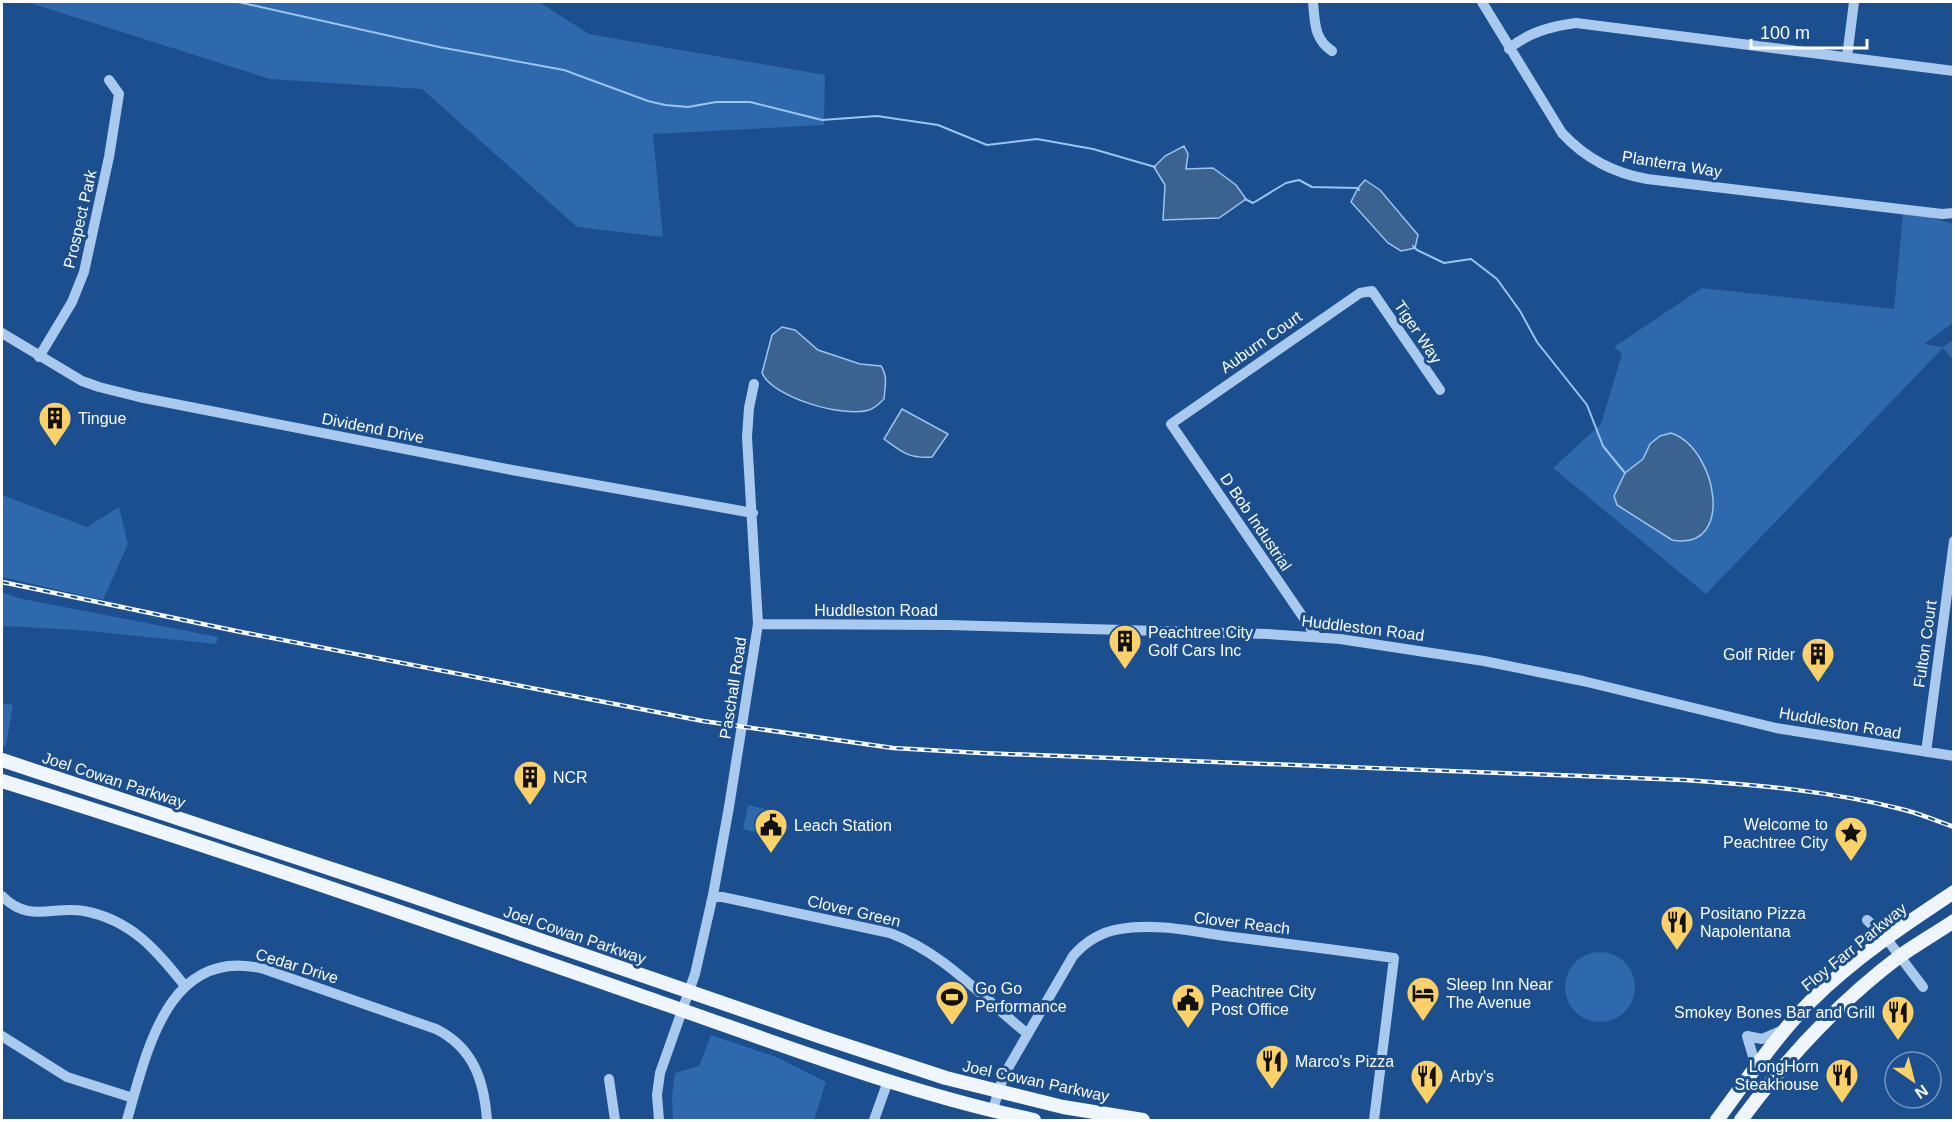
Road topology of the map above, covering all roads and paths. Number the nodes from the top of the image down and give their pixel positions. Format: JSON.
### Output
{"nodes":[{"id":1,"x":1313,"y":2,"type":"edge"},
{"id":2,"x":1482,"y":2,"type":"edge"},
{"id":3,"x":1854,"y":2,"type":"edge"},
{"id":4,"x":1509,"y":49,"type":"junction"},
{"id":5,"x":1332,"y":51,"type":"dead end"},
{"id":6,"x":1847,"y":57,"type":"junction"},
{"id":7,"x":1953,"y":70,"type":"edge"},
{"id":8,"x":109,"y":80,"type":"dead end"},
{"id":9,"x":1953,"y":213,"type":"edge"},
{"id":10,"x":1942,"y":214,"type":"junction"},
{"id":11,"x":1953,"y":219,"type":"edge"},
{"id":12,"x":1372,"y":291,"type":"joint"},
{"id":13,"x":2,"y":333,"type":"edge"},
{"id":14,"x":39,"y":357,"type":"junction"},
{"id":15,"x":754,"y":384,"type":"dead end"},
{"id":16,"x":1440,"y":390,"type":"dead end"},
{"id":17,"x":1171,"y":424,"type":"joint"},
{"id":18,"x":753,"y":513,"type":"junction"},
{"id":19,"x":1953,"y":541,"type":"edge"},
{"id":20,"x":758,"y":624,"type":"junction"},
{"id":21,"x":1316,"y":636,"type":"junction"},
{"id":22,"x":1926,"y":752,"type":"junction"},
{"id":23,"x":1953,"y":756,"type":"edge"},
{"id":24,"x":2,"y":760,"type":"edge"},
{"id":25,"x":2,"y":781,"type":"edge"},
{"id":26,"x":1953,"y":892,"type":"edge"},
{"id":27,"x":2,"y":896,"type":"edge"},
{"id":28,"x":713,"y":896,"type":"junction"},
{"id":29,"x":1867,"y":920,"type":"dead end"},
{"id":30,"x":1953,"y":921,"type":"edge"},
{"id":31,"x":1886,"y":938,"type":"junction"},
{"id":32,"x":1900,"y":956,"type":"junction"},
{"id":33,"x":185,"y":986,"type":"junction"},
{"id":34,"x":1923,"y":987,"type":"dead end"},
{"id":35,"x":689,"y":992,"type":"junction"},
{"id":36,"x":682,"y":1010,"type":"junction"},
{"id":37,"x":1788,"y":1026,"type":"junction"},
{"id":38,"x":1028,"y":1035,"type":"junction"},
{"id":39,"x":2,"y":1036,"type":"edge"},
{"id":40,"x":1749,"y":1077,"type":"junction"},
{"id":41,"x":609,"y":1079,"type":"dead end"},
{"id":42,"x":888,"y":1081,"type":"junction"},
{"id":43,"x":1000,"y":1085,"type":"junction"},
{"id":44,"x":133,"y":1098,"type":"junction"},
{"id":45,"x":992,"y":1112,"type":"junction"},
{"id":46,"x":127,"y":1120,"type":"edge"},
{"id":47,"x":486,"y":1120,"type":"edge"},
{"id":48,"x":615,"y":1120,"type":"edge"},
{"id":49,"x":659,"y":1120,"type":"edge"},
{"id":50,"x":874,"y":1120,"type":"edge"},
{"id":51,"x":1034,"y":1120,"type":"edge"},
{"id":52,"x":1143,"y":1120,"type":"edge"},
{"id":53,"x":1374,"y":1120,"type":"edge"},
{"id":54,"x":1717,"y":1120,"type":"edge"},
{"id":55,"x":1741,"y":1120,"type":"edge"}],
"edges":[{"from":1,"to":5,"type":"street"},
{"from":2,"to":4,"type":"street","name":"Planterra Way"},
{"from":3,"to":6,"type":"street"},
{"from":4,"to":6,"type":"street"},
{"from":4,"to":10,"type":"street","name":"Planterra Way"},
{"from":6,"to":7,"type":"street"},
{"from":8,"to":14,"type":"street","name":"Prospect Park"},
{"from":9,"to":10,"type":"street","name":"Planterra Way"},
{"from":10,"to":11,"type":"street","name":"Planterra Way"},
{"from":12,"to":16,"type":"street","name":"Tiger Way"},
{"from":12,"to":17,"type":"street","name":"Auburn Court"},
{"from":13,"to":14,"type":"street","name":"Dividend Drive"},
{"from":14,"to":18,"type":"street","name":"Dividend Drive"},
{"from":15,"to":18,"type":"street","name":"Paschall Road"},
{"from":17,"to":21,"type":"street","name":"D Bob Industrial"},
{"from":18,"to":20,"type":"street","name":"Paschall Road"},
{"from":19,"to":22,"type":"street","name":"Fulton Court"},
{"from":20,"to":21,"type":"street","name":"Huddleston Road"},
{"from":20,"to":28,"type":"street","name":"Paschall Road"},
{"from":21,"to":22,"type":"street","name":"Huddleston Road"},
{"from":22,"to":23,"type":"street","name":"Huddleston Road"},
{"from":24,"to":35,"type":"main road","name":"Joel Cowan Parkway"},
{"from":25,"to":36,"type":"main road"},
{"from":26,"to":31,"type":"main road","name":"Floy Farr Parkway"},
{"from":27,"to":33,"type":"street"},
{"from":28,"to":35,"type":"street","name":"Paschall Road"},
{"from":28,"to":38,"type":"street","name":"Clover Green"},
{"from":29,"to":31,"type":"street"},
{"from":30,"to":32,"type":"main road"},
{"from":31,"to":32,"type":"street"},
{"from":31,"to":37,"type":"main road","name":"Floy Farr Parkway"},
{"from":32,"to":34,"type":"street"},
{"from":32,"to":55,"type":"main road"},
{"from":33,"to":44,"type":"street","name":"Cedar Drive"},
{"from":33,"to":47,"type":"street","name":"Cedar Drive"},
{"from":35,"to":36,"type":"street","name":"Paschall Road"},
{"from":35,"to":43,"type":"main road","name":"Joel Cowan Parkway"},
{"from":36,"to":42,"type":"main road"},
{"from":36,"to":49,"type":"street","name":"Paschall Road"},
{"from":37,"to":40,"type":"main road","name":"Floy Farr Parkway"},
{"from":37,"to":40,"type":"street"},
{"from":38,"to":43,"type":"street","name":"Clover Reach"},
{"from":38,"to":53,"type":"street","name":"Clover Reach"},
{"from":39,"to":44,"type":"street"},
{"from":40,"to":54,"type":"main road","name":"Floy Farr Parkway"},
{"from":41,"to":48,"type":"street"},
{"from":42,"to":45,"type":"main road"},
{"from":42,"to":50,"type":"street"},
{"from":43,"to":45,"type":"street","name":"Clover Reach"},
{"from":43,"to":52,"type":"main road","name":"Joel Cowan Parkway"},
{"from":44,"to":46,"type":"street","name":"Cedar Drive"},
{"from":45,"to":51,"type":"main road"}]}
